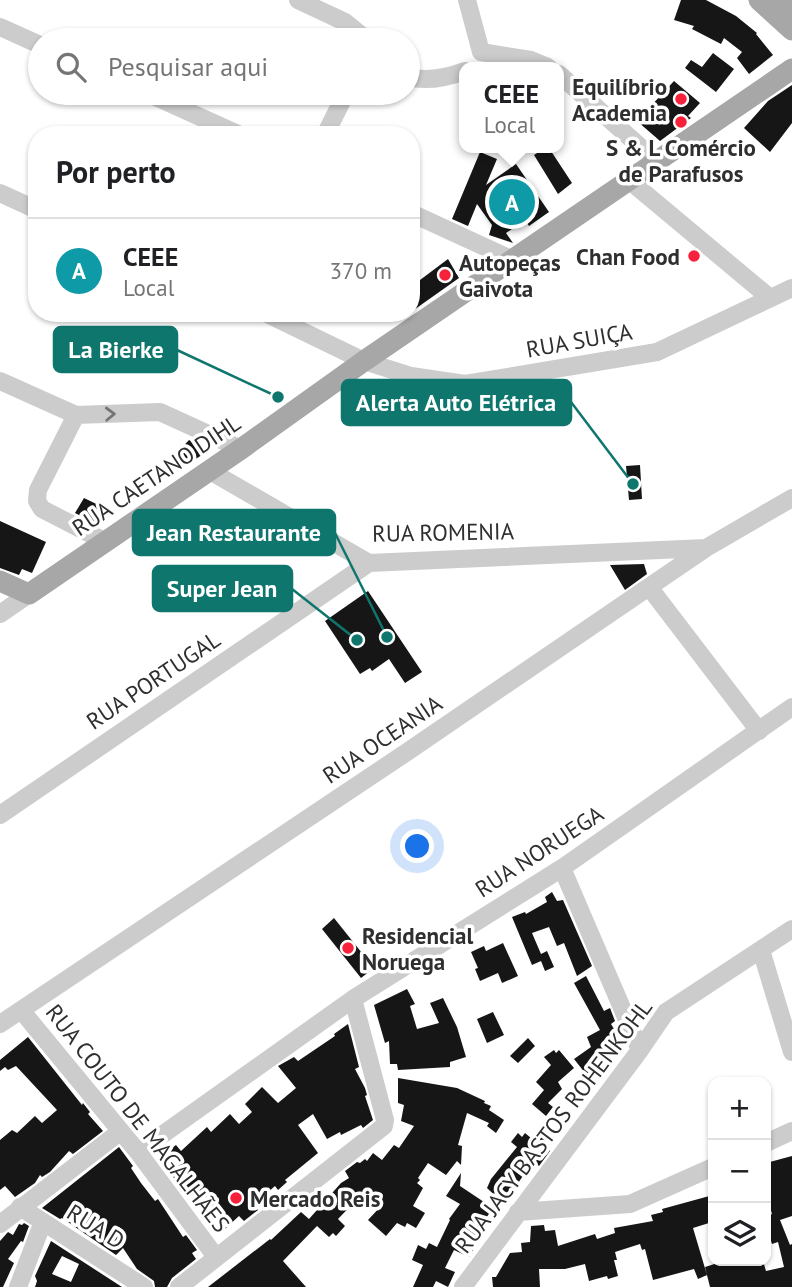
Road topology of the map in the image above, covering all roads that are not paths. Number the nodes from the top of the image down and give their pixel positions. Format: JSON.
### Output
{"nodes":[{"id":1,"x":298,"y":0,"type":"edge"},
{"id":2,"x":467,"y":0,"type":"edge"},
{"id":3,"x":785,"y":0,"type":"edge"},
{"id":4,"x":758,"y":1,"type":"edge"},
{"id":5,"x":792,"y":6,"type":"edge"},
{"id":6,"x":0,"y":27,"type":"edge"},
{"id":7,"x":352,"y":28,"type":"edge"},
{"id":8,"x":792,"y":30,"type":"edge"},
{"id":9,"x":28,"y":40,"type":"edge"},
{"id":10,"x":481,"y":52,"type":"junction"},
{"id":11,"x":474,"y":62,"type":"edge"},
{"id":12,"x":536,"y":62,"type":"edge"},
{"id":13,"x":792,"y":69,"type":"edge"},
{"id":14,"x":459,"y":73,"type":"edge"},
{"id":15,"x":564,"y":78,"type":"edge"},
{"id":16,"x":420,"y":80,"type":"edge"},
{"id":17,"x":174,"y":105,"type":"edge"},
{"id":18,"x":340,"y":105,"type":"edge"},
{"id":19,"x":220,"y":126,"type":"edge"},
{"id":20,"x":330,"y":126,"type":"edge"},
{"id":21,"x":657,"y":162,"type":"junction"},
{"id":22,"x":630,"y":181,"type":"junction"},
{"id":23,"x":0,"y":193,"type":"edge"},
{"id":24,"x":28,"y":206,"type":"edge"},
{"id":25,"x":420,"y":217,"type":"edge"},
{"id":26,"x":513,"y":260,"type":"junction"},
{"id":27,"x":792,"y":288,"type":"edge"},
{"id":28,"x":770,"y":298,"type":"junction"},
{"id":29,"x":284,"y":322,"type":"edge"},
{"id":30,"x":364,"y":361,"type":"junction"},
{"id":31,"x":0,"y":381,"type":"edge"},
{"id":32,"x":76,"y":415,"type":"junction"},
{"id":33,"x":241,"y":449,"type":"junction"},
{"id":34,"x":210,"y":471,"type":"junction"},
{"id":35,"x":792,"y":498,"type":"edge"},
{"id":36,"x":106,"y":542,"type":"junction"},
{"id":37,"x":706,"y":548,"type":"junction"},
{"id":38,"x":658,"y":549,"type":"junction"},
{"id":39,"x":369,"y":563,"type":"junction"},
{"id":40,"x":666,"y":575,"type":"junction"},
{"id":41,"x":0,"y":580,"type":"edge"},
{"id":42,"x":649,"y":587,"type":"junction"},
{"id":43,"x":29,"y":594,"type":"junction"},
{"id":44,"x":0,"y":614,"type":"edge"},
{"id":45,"x":792,"y":708,"type":"edge"},
{"id":46,"x":760,"y":731,"type":"junction"},
{"id":47,"x":0,"y":815,"type":"edge"},
{"id":48,"x":562,"y":868,"type":"junction"},
{"id":49,"x":792,"y":929,"type":"edge"},
{"id":50,"x":761,"y":950,"type":"junction"},
{"id":51,"x":353,"y":999,"type":"junction"},
{"id":52,"x":21,"y":1010,"type":"junction"},
{"id":53,"x":0,"y":1024,"type":"edge"},
{"id":54,"x":640,"y":1049,"type":"junction"},
{"id":55,"x":792,"y":1052,"type":"edge"},
{"id":56,"x":121,"y":1131,"type":"junction"},
{"id":57,"x":792,"y":1132,"type":"edge"},
{"id":58,"x":771,"y":1141,"type":"edge"},
{"id":59,"x":138,"y":1152,"type":"junction"},
{"id":60,"x":708,"y":1169,"type":"edge"},
{"id":61,"x":20,"y":1207,"type":"junction"},
{"id":62,"x":518,"y":1212,"type":"junction"},
{"id":63,"x":43,"y":1222,"type":"junction"},
{"id":64,"x":0,"y":1224,"type":"edge"},
{"id":65,"x":216,"y":1257,"type":"junction"},
{"id":66,"x":136,"y":1284,"type":"edge"},
{"id":67,"x":18,"y":1287,"type":"edge"},
{"id":68,"x":179,"y":1287,"type":"edge"},
{"id":69,"x":463,"y":1287,"type":"edge"}],
"edges":[{"from":1,"to":7,"type":"street"},
{"from":2,"to":10,"type":"street"},
{"from":3,"to":5,"type":"main road"},
{"from":4,"to":8,"type":"main road"},
{"from":6,"to":9,"type":"street"},
{"from":10,"to":11,"type":"street"},
{"from":10,"to":12,"type":"street"},
{"from":13,"to":21,"type":"main road","name":"RUA CAETANO DIHL"},
{"from":14,"to":16,"type":"street"},
{"from":15,"to":21,"type":"street"},
{"from":17,"to":19,"type":"street"},
{"from":18,"to":20,"type":"street"},
{"from":21,"to":22,"type":"main road","name":"RUA CAETANO DIHL"},
{"from":22,"to":26,"type":"main road","name":"RUA CAETANO DIHL"},
{"from":22,"to":28,"type":"street"},
{"from":23,"to":24,"type":"street"},
{"from":25,"to":26,"type":"street"},
{"from":26,"to":30,"type":"main road","name":"RUA CAETANO DIHL"},
{"from":27,"to":28,"type":"street","name":"RUA SUIÇA"},
{"from":28,"to":30,"type":"street","name":"RUA SUIÇA"},
{"from":29,"to":30,"type":"street","name":"RUA SUIÇA"},
{"from":30,"to":33,"type":"main road","name":"RUA CAETANO DIHL"},
{"from":31,"to":32,"type":"street"},
{"from":32,"to":33,"type":"street","one_way":true},
{"from":32,"to":36,"type":"street"},
{"from":33,"to":34,"type":"main road","name":"RUA CAETANO DIHL"},
{"from":34,"to":36,"type":"main road","name":"RUA CAETANO DIHL"},
{"from":34,"to":39,"type":"street","name":"RUA ROMENIA"},
{"from":35,"to":37,"type":"street","name":"RUA OCEANIA"},
{"from":36,"to":43,"type":"main road","name":"RUA CAETANO DIHL"},
{"from":37,"to":38,"type":"street","name":"RUA ROMENIA"},
{"from":37,"to":40,"type":"street","name":"RUA OCEANIA"},
{"from":38,"to":39,"type":"street","name":"RUA ROMENIA"},
{"from":38,"to":40,"type":"street"},
{"from":39,"to":47,"type":"street","name":"RUA PORTUGAL"},
{"from":40,"to":42,"type":"street","name":"RUA OCEANIA"},
{"from":41,"to":43,"type":"main road"},
{"from":42,"to":46,"type":"street"},
{"from":42,"to":52,"type":"street","name":"RUA OCEANIA"},
{"from":43,"to":44,"type":"street","name":"RUA CAETANO DIHL"},
{"from":45,"to":46,"type":"street","name":"RUA NORUEGA"},
{"from":46,"to":48,"type":"street","name":"RUA NORUEGA"},
{"from":48,"to":51,"type":"street","name":"RUA NORUEGA"},
{"from":48,"to":54,"type":"street"},
{"from":49,"to":50,"type":"street","name":"RUA JACY BASTOS ROHENKOHL"},
{"from":50,"to":54,"type":"street","name":"RUA JACY BASTOS ROHENKOHL"},
{"from":50,"to":55,"type":"street"},
{"from":51,"to":59,"type":"street","name":"RUA NORUEGA"},
{"from":51,"to":65,"type":"street","name":"RUA COUTO DE MAGALHÃES"},
{"from":52,"to":53,"type":"street","name":"RUA OCEANIA"},
{"from":52,"to":56,"type":"street","name":"RUA COUTO DE MAGALHÃES"},
{"from":54,"to":62,"type":"street","name":"RUA JACY BASTOS ROHENKOHL"},
{"from":56,"to":59,"type":"street","name":"RUA COUTO DE MAGALHÃES"},
{"from":56,"to":61,"type":"street"},
{"from":57,"to":58,"type":"street"},
{"from":59,"to":65,"type":"street","name":"RUA COUTO DE MAGALHÃES"},
{"from":60,"to":62,"type":"street"},
{"from":61,"to":63,"type":"street","name":"RUA D"},
{"from":61,"to":64,"type":"street"},
{"from":62,"to":69,"type":"street","name":"RUA JACY BASTOS ROHENKOHL"},
{"from":63,"to":66,"type":"street","name":"RUA D"},
{"from":63,"to":67,"type":"street"},
{"from":65,"to":68,"type":"street","name":"RUA COUTO DE MAGALHÃES"}]}
